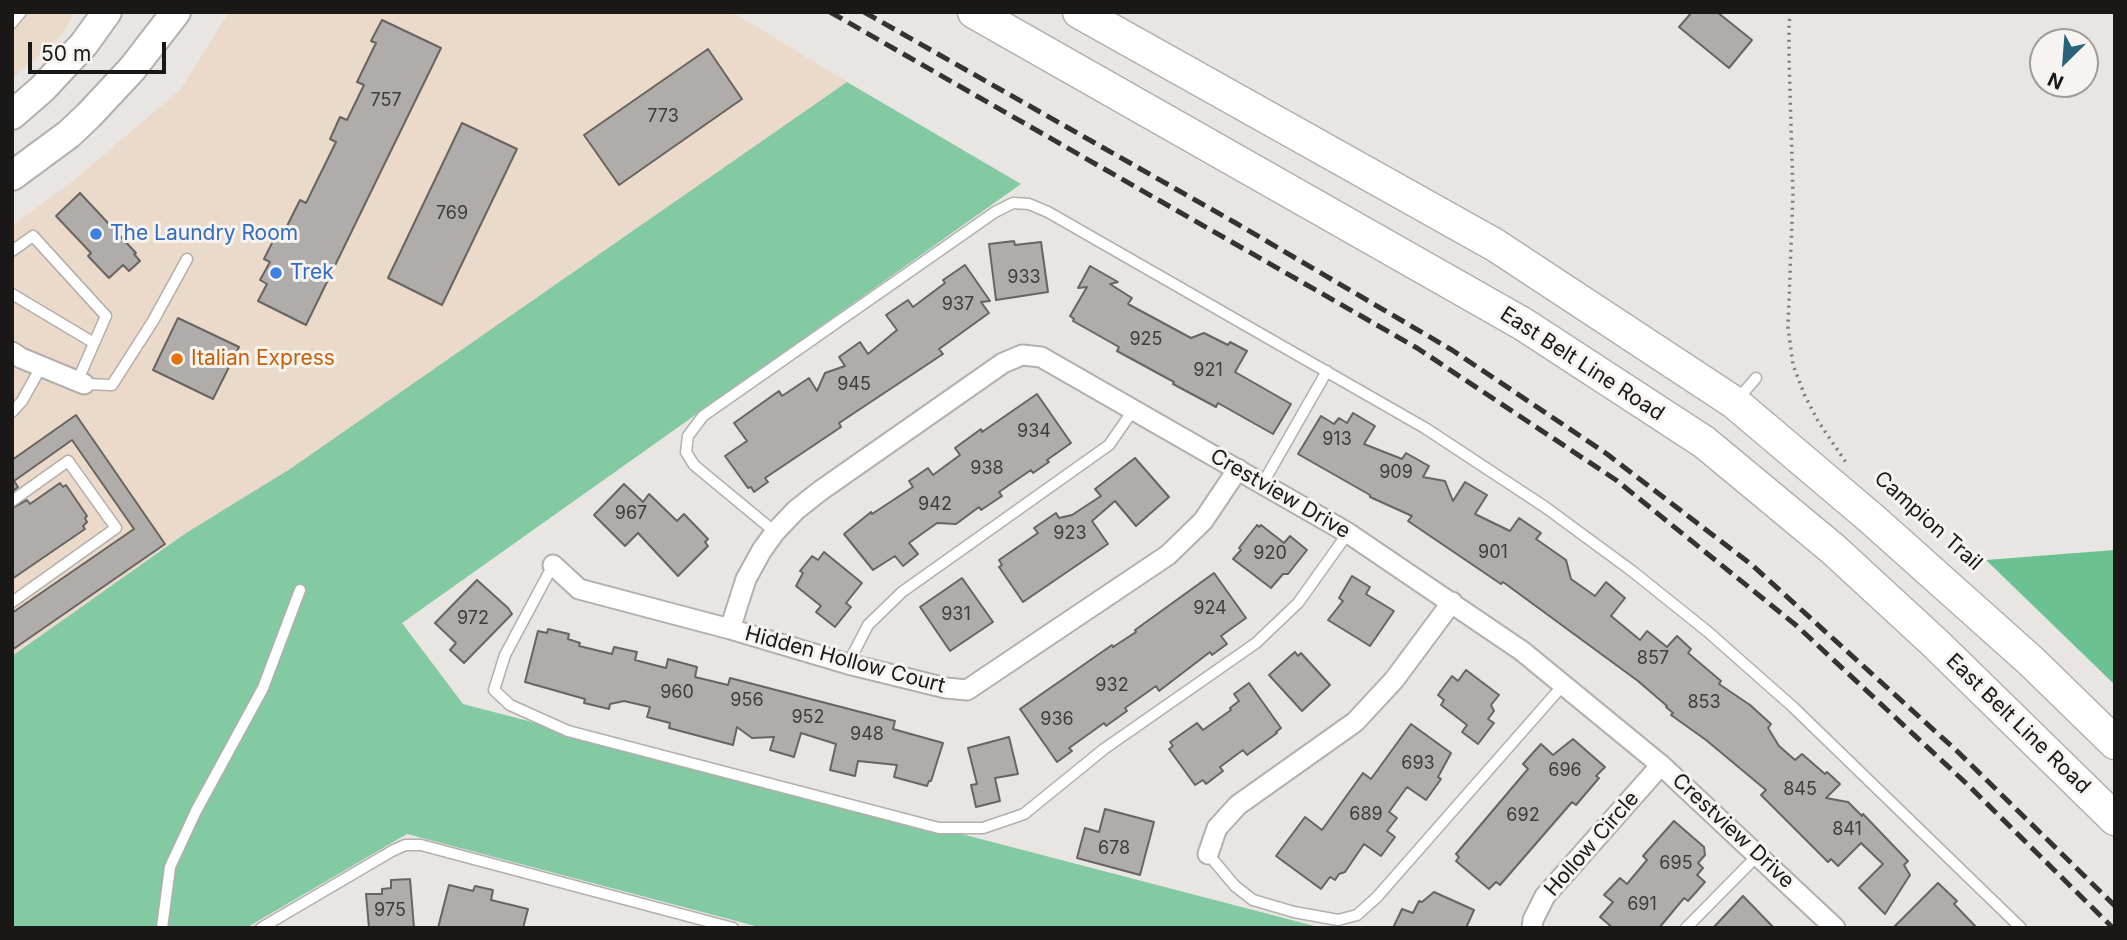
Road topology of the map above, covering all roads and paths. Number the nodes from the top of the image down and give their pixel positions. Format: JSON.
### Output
{"nodes":[{"id":1,"x":21,"y":12,"type":"edge"},
{"id":2,"x":107,"y":12,"type":"edge"},
{"id":3,"x":176,"y":12,"type":"edge"},
{"id":4,"x":974,"y":12,"type":"edge"},
{"id":5,"x":1079,"y":12,"type":"edge"},
{"id":6,"x":1791,"y":12,"type":"edge"},
{"id":7,"x":12,"y":23,"type":"edge"},
{"id":8,"x":15,"y":107,"type":"edge"},
{"id":9,"x":12,"y":176,"type":"edge"},
{"id":10,"x":12,"y":251,"type":"edge"},
{"id":11,"x":187,"y":260,"type":"dead end"},
{"id":12,"x":12,"y":294,"type":"edge"},
{"id":13,"x":94,"y":343,"type":"junction"},
{"id":14,"x":12,"y":352,"type":"edge"},
{"id":15,"x":41,"y":367,"type":"junction"},
{"id":16,"x":1327,"y":371,"type":"junction"},
{"id":17,"x":1756,"y":378,"type":"dead end"},
{"id":18,"x":81,"y":383,"type":"junction"},
{"id":19,"x":1735,"y":403,"type":"junction"},
{"id":20,"x":1134,"y":409,"type":"junction"},
{"id":21,"x":12,"y":412,"type":"edge"},
{"id":22,"x":1704,"y":442,"type":"junction"},
{"id":23,"x":1238,"y":469,"type":"junction"},
{"id":24,"x":1852,"y":471,"type":"dead end"},
{"id":25,"x":1263,"y":483,"type":"junction"},
{"id":26,"x":12,"y":501,"type":"edge"},
{"id":27,"x":775,"y":532,"type":"junction"},
{"id":28,"x":1348,"y":533,"type":"junction"},
{"id":29,"x":553,"y":565,"type":"joint"},
{"id":30,"x":300,"y":590,"type":"dead end"},
{"id":31,"x":12,"y":602,"type":"edge"},
{"id":32,"x":1452,"y":602,"type":"junction"},
{"id":33,"x":730,"y":629,"type":"junction"},
{"id":34,"x":848,"y":664,"type":"junction"},
{"id":35,"x":1564,"y":684,"type":"junction"},
{"id":36,"x":2115,"y":743,"type":"edge"},
{"id":37,"x":1661,"y":765,"type":"junction"},
{"id":38,"x":2115,"y":819,"type":"edge"},
{"id":39,"x":1208,"y":854,"type":"joint"},
{"id":40,"x":1759,"y":854,"type":"junction"},
{"id":41,"x":162,"y":928,"type":"edge"},
{"id":42,"x":261,"y":928,"type":"edge"},
{"id":43,"x":733,"y":928,"type":"edge"},
{"id":44,"x":1532,"y":928,"type":"edge"},
{"id":45,"x":1686,"y":928,"type":"edge"},
{"id":46,"x":1835,"y":928,"type":"edge"},
{"id":47,"x":2021,"y":928,"type":"edge"}],
"edges":[{"from":1,"to":7,"type":"lane"},
{"from":2,"to":8,"type":"main road"},
{"from":3,"to":9,"type":"main road"},
{"from":4,"to":22,"type":"main road","name":"East Belt Line Road"},
{"from":5,"to":19,"type":"main road"},
{"from":6,"to":24,"type":"path","name":"Campion Trail"},
{"from":10,"to":13,"type":"lane"},
{"from":11,"to":18,"type":"lane"},
{"from":12,"to":13,"type":"lane"},
{"from":13,"to":18,"type":"lane"},
{"from":14,"to":15,"type":"street"},
{"from":15,"to":18,"type":"street"},
{"from":15,"to":21,"type":"lane"},
{"from":16,"to":25,"type":"lane"},
{"from":16,"to":27,"type":"lane"},
{"from":16,"to":47,"type":"lane"},
{"from":17,"to":19,"type":"lane"},
{"from":19,"to":22,"type":"main road"},
{"from":19,"to":36,"type":"main road"},
{"from":20,"to":23,"type":"street","name":"Crestview Drive"},
{"from":20,"to":27,"type":"street","name":"Crestview Drive"},
{"from":20,"to":34,"type":"lane"},
{"from":22,"to":38,"type":"main road","name":"East Belt Line Road"},
{"from":23,"to":25,"type":"street","name":"Crestview Drive"},
{"from":23,"to":34,"type":"street","name":"Hidden Hollow Court"},
{"from":25,"to":28,"type":"street","name":"Crestview Drive"},
{"from":26,"to":31,"type":"lane"},
{"from":27,"to":33,"type":"street","name":"Crestview Drive"},
{"from":28,"to":29,"type":"lane"},
{"from":28,"to":32,"type":"street","name":"Crestview Drive"},
{"from":29,"to":33,"type":"street","name":"Hidden Hollow Court"},
{"from":30,"to":41,"type":"lane"},
{"from":32,"to":35,"type":"street","name":"Crestview Drive"},
{"from":32,"to":39,"type":"street"},
{"from":33,"to":34,"type":"street","name":"Hidden Hollow Court"},
{"from":35,"to":37,"type":"street","name":"Crestview Drive"},
{"from":35,"to":39,"type":"lane"},
{"from":37,"to":40,"type":"street","name":"Crestview Drive"},
{"from":37,"to":44,"type":"street","name":"Hollow Circle"},
{"from":40,"to":45,"type":"lane"},
{"from":40,"to":46,"type":"street","name":"Crestview Drive"},
{"from":42,"to":43,"type":"lane"}]}
